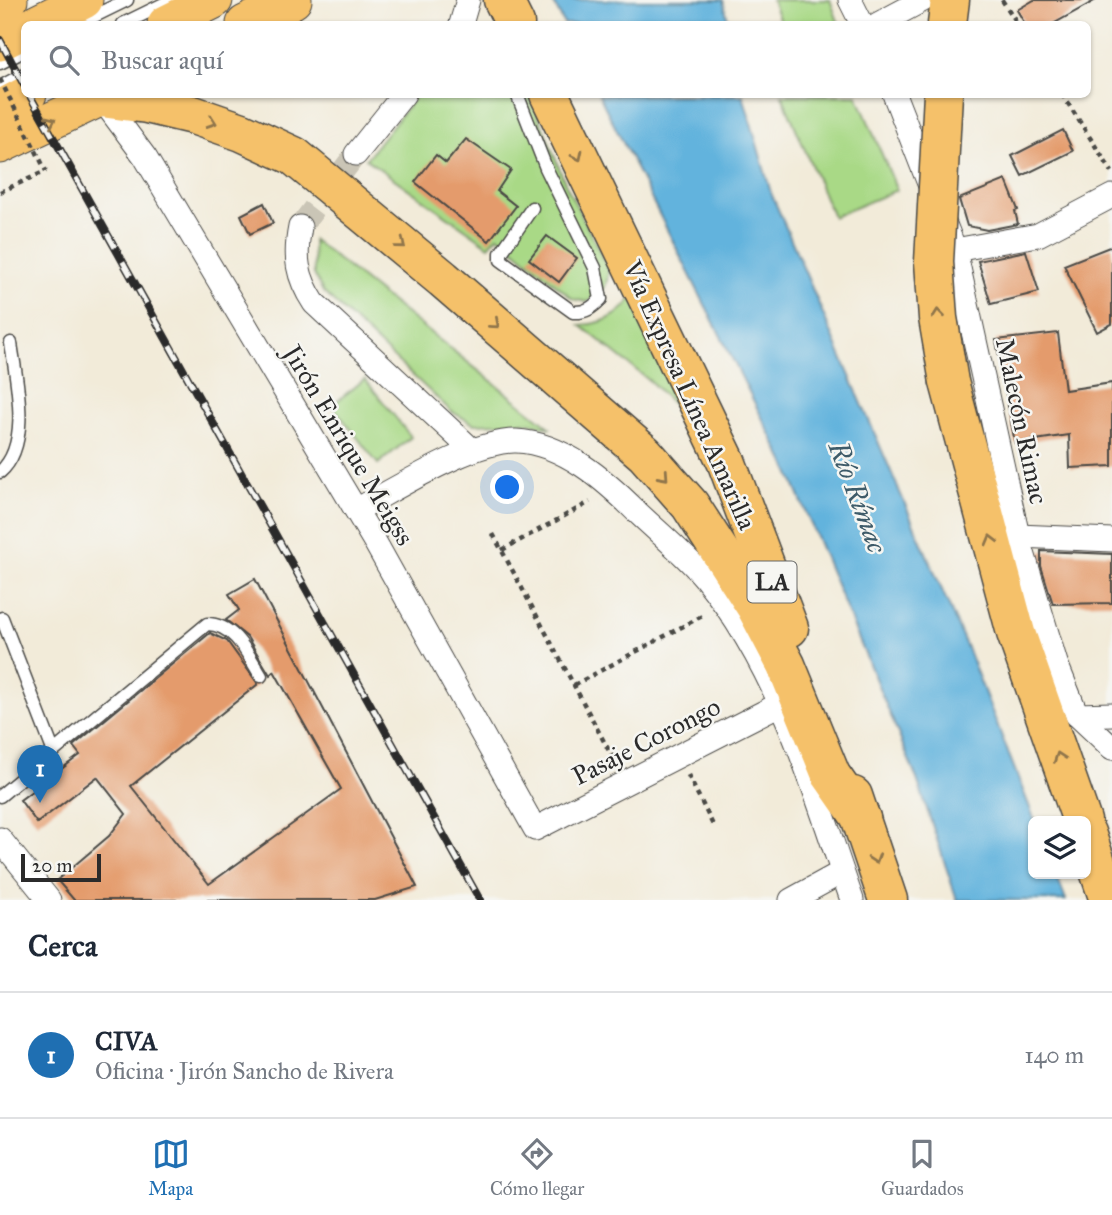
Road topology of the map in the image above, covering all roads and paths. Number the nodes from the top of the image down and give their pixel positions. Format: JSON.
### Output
{"nodes":[{"id":1,"x":9,"y":0,"type":"edge"},
{"id":2,"x":84,"y":0,"type":"edge"},
{"id":3,"x":127,"y":0,"type":"edge"},
{"id":4,"x":172,"y":0,"type":"edge"},
{"id":5,"x":214,"y":0,"type":"edge"},
{"id":6,"x":293,"y":0,"type":"edge"},
{"id":7,"x":468,"y":0,"type":"edge"},
{"id":8,"x":501,"y":0,"type":"edge"},
{"id":9,"x":850,"y":0,"type":"edge"},
{"id":10,"x":923,"y":0,"type":"edge"},
{"id":11,"x":950,"y":0,"type":"edge"},
{"id":12,"x":1002,"y":0,"type":"edge"},
{"id":13,"x":0,"y":4,"type":"edge"},
{"id":14,"x":42,"y":21,"type":"edge"},
{"id":15,"x":84,"y":21,"type":"edge"},
{"id":16,"x":129,"y":21,"type":"edge"},
{"id":17,"x":172,"y":21,"type":"edge"},
{"id":18,"x":251,"y":21,"type":"edge"},
{"id":19,"x":462,"y":21,"type":"edge"},
{"id":20,"x":499,"y":21,"type":"edge"},
{"id":21,"x":513,"y":21,"type":"edge"},
{"id":22,"x":860,"y":21,"type":"edge"},
{"id":23,"x":884,"y":21,"type":"edge"},
{"id":24,"x":947,"y":21,"type":"edge"},
{"id":25,"x":1016,"y":21,"type":"edge"},
{"id":26,"x":21,"y":32,"type":"edge"},
{"id":27,"x":0,"y":42,"type":"edge"},
{"id":28,"x":21,"y":52,"type":"edge"},
{"id":29,"x":0,"y":63,"type":"edge"},
{"id":30,"x":21,"y":76,"type":"edge"},
{"id":31,"x":0,"y":79,"type":"edge"},
{"id":32,"x":0,"y":87,"type":"edge"},
{"id":33,"x":21,"y":98,"type":"edge"},
{"id":34,"x":101,"y":98,"type":"edge"},
{"id":35,"x":106,"y":98,"type":"edge"},
{"id":36,"x":116,"y":98,"type":"edge"},
{"id":37,"x":401,"y":98,"type":"edge"},
{"id":38,"x":519,"y":98,"type":"edge"},
{"id":39,"x":551,"y":98,"type":"edge"},
{"id":40,"x":896,"y":98,"type":"edge"},
{"id":41,"x":943,"y":98,"type":"edge"},
{"id":42,"x":1065,"y":98,"type":"edge"},
{"id":43,"x":0,"y":108,"type":"edge"},
{"id":44,"x":0,"y":145,"type":"edge"},
{"id":45,"x":356,"y":154,"type":"tunnel mouth"},
{"id":46,"x":1112,"y":172,"type":"edge"},
{"id":47,"x":0,"y":192,"type":"edge"},
{"id":48,"x":1112,"y":196,"type":"edge"},
{"id":49,"x":532,"y":208,"type":"dead end"},
{"id":50,"x":300,"y":227,"type":"tunnel mouth"},
{"id":51,"x":956,"y":250,"type":"junction"},
{"id":52,"x":11,"y":343,"type":"dead end"},
{"id":53,"x":472,"y":450,"type":"junction"},
{"id":54,"x":0,"y":472,"type":"edge"},
{"id":55,"x":617,"y":492,"type":"junction"},
{"id":56,"x":356,"y":510,"type":"junction"},
{"id":57,"x":493,"y":534,"type":"dead end"},
{"id":58,"x":1018,"y":536,"type":"junction"},
{"id":59,"x":1112,"y":540,"type":"edge"},
{"id":60,"x":502,"y":550,"type":"junction"},
{"id":61,"x":724,"y":604,"type":"junction"},
{"id":62,"x":2,"y":618,"type":"dead end"},
{"id":63,"x":261,"y":676,"type":"dead end"},
{"id":64,"x":574,"y":685,"type":"junction"},
{"id":65,"x":782,"y":703,"type":"junction"},
{"id":66,"x":1112,"y":714,"type":"edge"},
{"id":67,"x":1077,"y":715,"type":"junction"},
{"id":68,"x":1112,"y":748,"type":"edge"},
{"id":69,"x":53,"y":750,"type":"junction"},
{"id":70,"x":678,"y":756,"type":"junction"},
{"id":71,"x":626,"y":783,"type":"junction"},
{"id":72,"x":0,"y":796,"type":"edge"},
{"id":73,"x":1080,"y":816,"type":"edge"},
{"id":74,"x":861,"y":818,"type":"junction"},
{"id":75,"x":714,"y":827,"type":"dead end"},
{"id":76,"x":535,"y":829,"type":"joint"},
{"id":77,"x":0,"y":839,"type":"edge"},
{"id":78,"x":1091,"y":848,"type":"edge"},
{"id":79,"x":842,"y":872,"type":"junction"},
{"id":80,"x":49,"y":900,"type":"edge"},
{"id":81,"x":791,"y":900,"type":"edge"},
{"id":82,"x":852,"y":900,"type":"edge"},
{"id":83,"x":888,"y":900,"type":"edge"},
{"id":84,"x":1109,"y":900,"type":"edge"}],
"edges":[{"from":1,"to":13,"type":"main road"},
{"from":2,"to":14,"type":"main road"},
{"from":3,"to":15,"type":"lane"},
{"from":4,"to":16,"type":"lane"},
{"from":5,"to":17,"type":"main road"},
{"from":6,"to":18,"type":"main road"},
{"from":7,"to":19,"type":"street"},
{"from":8,"to":20,"type":"lane"},
{"from":8,"to":21,"type":"highway"},
{"from":9,"to":22,"type":"street"},
{"from":10,"to":23,"type":"street"},
{"from":11,"to":24,"type":"highway"},
{"from":12,"to":25,"type":"path"},
{"from":26,"to":27,"type":"main road"},
{"from":28,"to":29,"type":"lane"},
{"from":30,"to":32,"type":"lane"},
{"from":31,"to":47,"type":"path","bridge":true},
{"from":33,"to":43,"type":"main road"},
{"from":44,"to":34,"type":"main road","one_way":true},
{"from":35,"to":56,"type":"street","name":"Jirón Enrique Meigss"},
{"from":36,"to":74,"type":"highway","one_way":true},
{"from":37,"to":45,"type":"street"},
{"from":38,"to":49,"type":"lane"},
{"from":39,"to":74,"type":"highway","name":"Vía Expresa Línea Amarilla","number":"LA","one_way":true},
{"from":40,"to":51,"type":"street","name":"Malecón Rimac"},
{"from":73,"to":41,"type":"highway","one_way":true,"bridge":true},
{"from":42,"to":46,"type":"path"},
{"from":48,"to":51,"type":"street"},
{"from":50,"to":53,"type":"street"},
{"from":51,"to":58,"type":"street","name":"Malecón Rimac"},
{"from":52,"to":54,"type":"lane"},
{"from":53,"to":55,"type":"street"},
{"from":53,"to":56,"type":"street"},
{"from":55,"to":60,"type":"path"},
{"from":55,"to":61,"type":"street"},
{"from":56,"to":76,"type":"street","name":"Jirón Enrique Meigss"},
{"from":57,"to":60,"type":"path"},
{"from":58,"to":59,"type":"street"},
{"from":58,"to":67,"type":"street","name":"Malecón Rimac"},
{"from":60,"to":64,"type":"path"},
{"from":61,"to":64,"type":"path"},
{"from":61,"to":65,"type":"street"},
{"from":62,"to":69,"type":"lane"},
{"from":63,"to":69,"type":"lane"},
{"from":64,"to":71,"type":"path"},
{"from":65,"to":70,"type":"street","name":"Pasaje Corongo"},
{"from":65,"to":79,"type":"street"},
{"from":66,"to":67,"type":"street"},
{"from":67,"to":68,"type":"street","name":"Malecón Rimac"},
{"from":69,"to":72,"type":"lane"},
{"from":70,"to":71,"type":"street","name":"Pasaje Corongo"},
{"from":70,"to":75,"type":"path"},
{"from":71,"to":76,"type":"street","name":"Pasaje Corongo"},
{"from":74,"to":83,"type":"highway","name":"Vía Expresa Línea Amarilla","number":"LA","one_way":true},
{"from":77,"to":80,"type":"street"},
{"from":78,"to":84,"type":"highway"},
{"from":79,"to":81,"type":"street"},
{"from":79,"to":82,"type":"street"}]}
